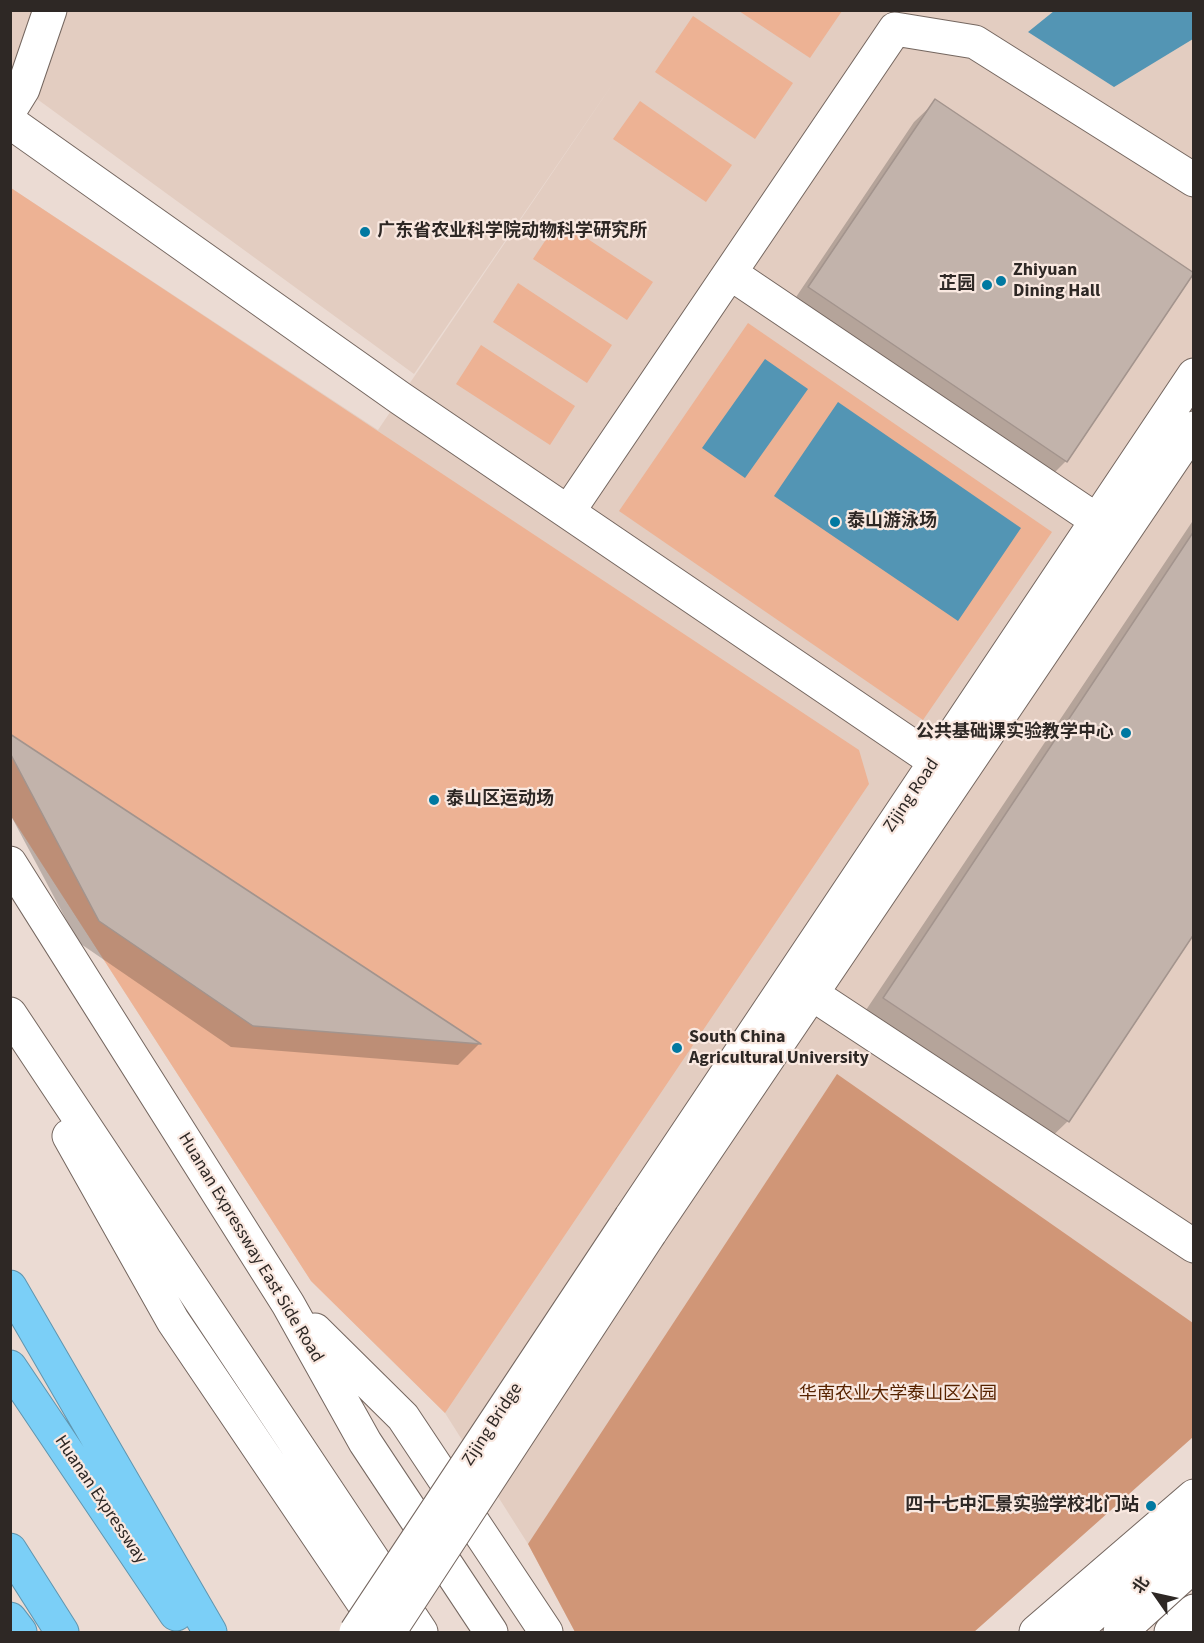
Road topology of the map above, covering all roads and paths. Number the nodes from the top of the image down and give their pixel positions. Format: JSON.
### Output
{"nodes":[{"id":1,"x":50,"y":10,"type":"edge"},
{"id":2,"x":10,"y":110,"type":"edge"},
{"id":3,"x":10,"y":122,"type":"edge"},
{"id":4,"x":1194,"y":180,"type":"edge"},
{"id":5,"x":729,"y":273,"type":"junction"},
{"id":6,"x":1194,"y":375,"type":"edge"},
{"id":7,"x":1194,"y":428,"type":"edge"},
{"id":8,"x":568,"y":512,"type":"junction"},
{"id":9,"x":1108,"y":529,"type":"junction"},
{"id":10,"x":946,"y":769,"type":"junction"},
{"id":11,"x":10,"y":863,"type":"edge"},
{"id":12,"x":801,"y":986,"type":"junction"},
{"id":13,"x":10,"y":1014,"type":"edge"},
{"id":14,"x":10,"y":1026,"type":"edge"},
{"id":15,"x":641,"y":1225,"type":"junction"},
{"id":16,"x":1194,"y":1246,"type":"edge"},
{"id":17,"x":10,"y":1287,"type":"edge"},
{"id":18,"x":288,"y":1304,"type":"junction"},
{"id":19,"x":10,"y":1367,"type":"edge"},
{"id":20,"x":1194,"y":1496,"type":"edge"},
{"id":21,"x":1194,"y":1528,"type":"edge"},
{"id":22,"x":10,"y":1550,"type":"edge"},
{"id":23,"x":1194,"y":1565,"type":"edge"},
{"id":24,"x":1194,"y":1611,"type":"edge"},
{"id":25,"x":10,"y":1619,"type":"edge"},
{"id":26,"x":20,"y":1632,"type":"edge"},
{"id":27,"x":62,"y":1632,"type":"edge"},
{"id":28,"x":189,"y":1632,"type":"edge"},
{"id":29,"x":210,"y":1632,"type":"edge"},
{"id":30,"x":356,"y":1632,"type":"edge"},
{"id":31,"x":383,"y":1632,"type":"edge"},
{"id":32,"x":389,"y":1632,"type":"edge"},
{"id":33,"x":421,"y":1632,"type":"edge"},
{"id":34,"x":491,"y":1632,"type":"edge"},
{"id":35,"x":546,"y":1632,"type":"edge"},
{"id":36,"x":1036,"y":1632,"type":"edge"},
{"id":37,"x":1072,"y":1632,"type":"edge"},
{"id":38,"x":1120,"y":1632,"type":"edge"},
{"id":39,"x":1171,"y":1632,"type":"edge"}],
"edges":[{"from":1,"to":2,"type":"street"},
{"from":3,"to":8,"type":"street"},
{"from":4,"to":5,"type":"street"},
{"from":5,"to":8,"type":"street"},
{"from":5,"to":9,"type":"street"},
{"from":6,"to":9,"type":"street","name":"Zijing Road"},
{"from":7,"to":9,"type":"street","name":"Zijing Road"},
{"from":8,"to":10,"type":"street"},
{"from":9,"to":10,"type":"street","name":"Zijing Road"},
{"from":10,"to":12,"type":"street","name":"Zijing Road"},
{"from":11,"to":18,"type":"street","name":"Huanan Expressway East Side Road"},
{"from":12,"to":15,"type":"street","name":"Zijing Road"},
{"from":12,"to":16,"type":"street"},
{"from":13,"to":33,"type":"street"},
{"from":14,"to":31,"type":"street"},
{"from":15,"to":30,"type":"street","name":"Zijing Bridge","bridge":true},
{"from":15,"to":32,"type":"street","name":"Zijing Bridge","bridge":true},
{"from":17,"to":29,"type":"highway"},
{"from":18,"to":34,"type":"street","name":"Huanan Expressway East Side Road"},
{"from":18,"to":35,"type":"street"},
{"from":19,"to":28,"type":"highway","name":"Huanan Expressway"},
{"from":20,"to":36,"type":"street"},
{"from":21,"to":37,"type":"street"},
{"from":22,"to":27,"type":"highway"},
{"from":23,"to":38,"type":"street"},
{"from":24,"to":39,"type":"street"},
{"from":25,"to":26,"type":"highway"}]}
